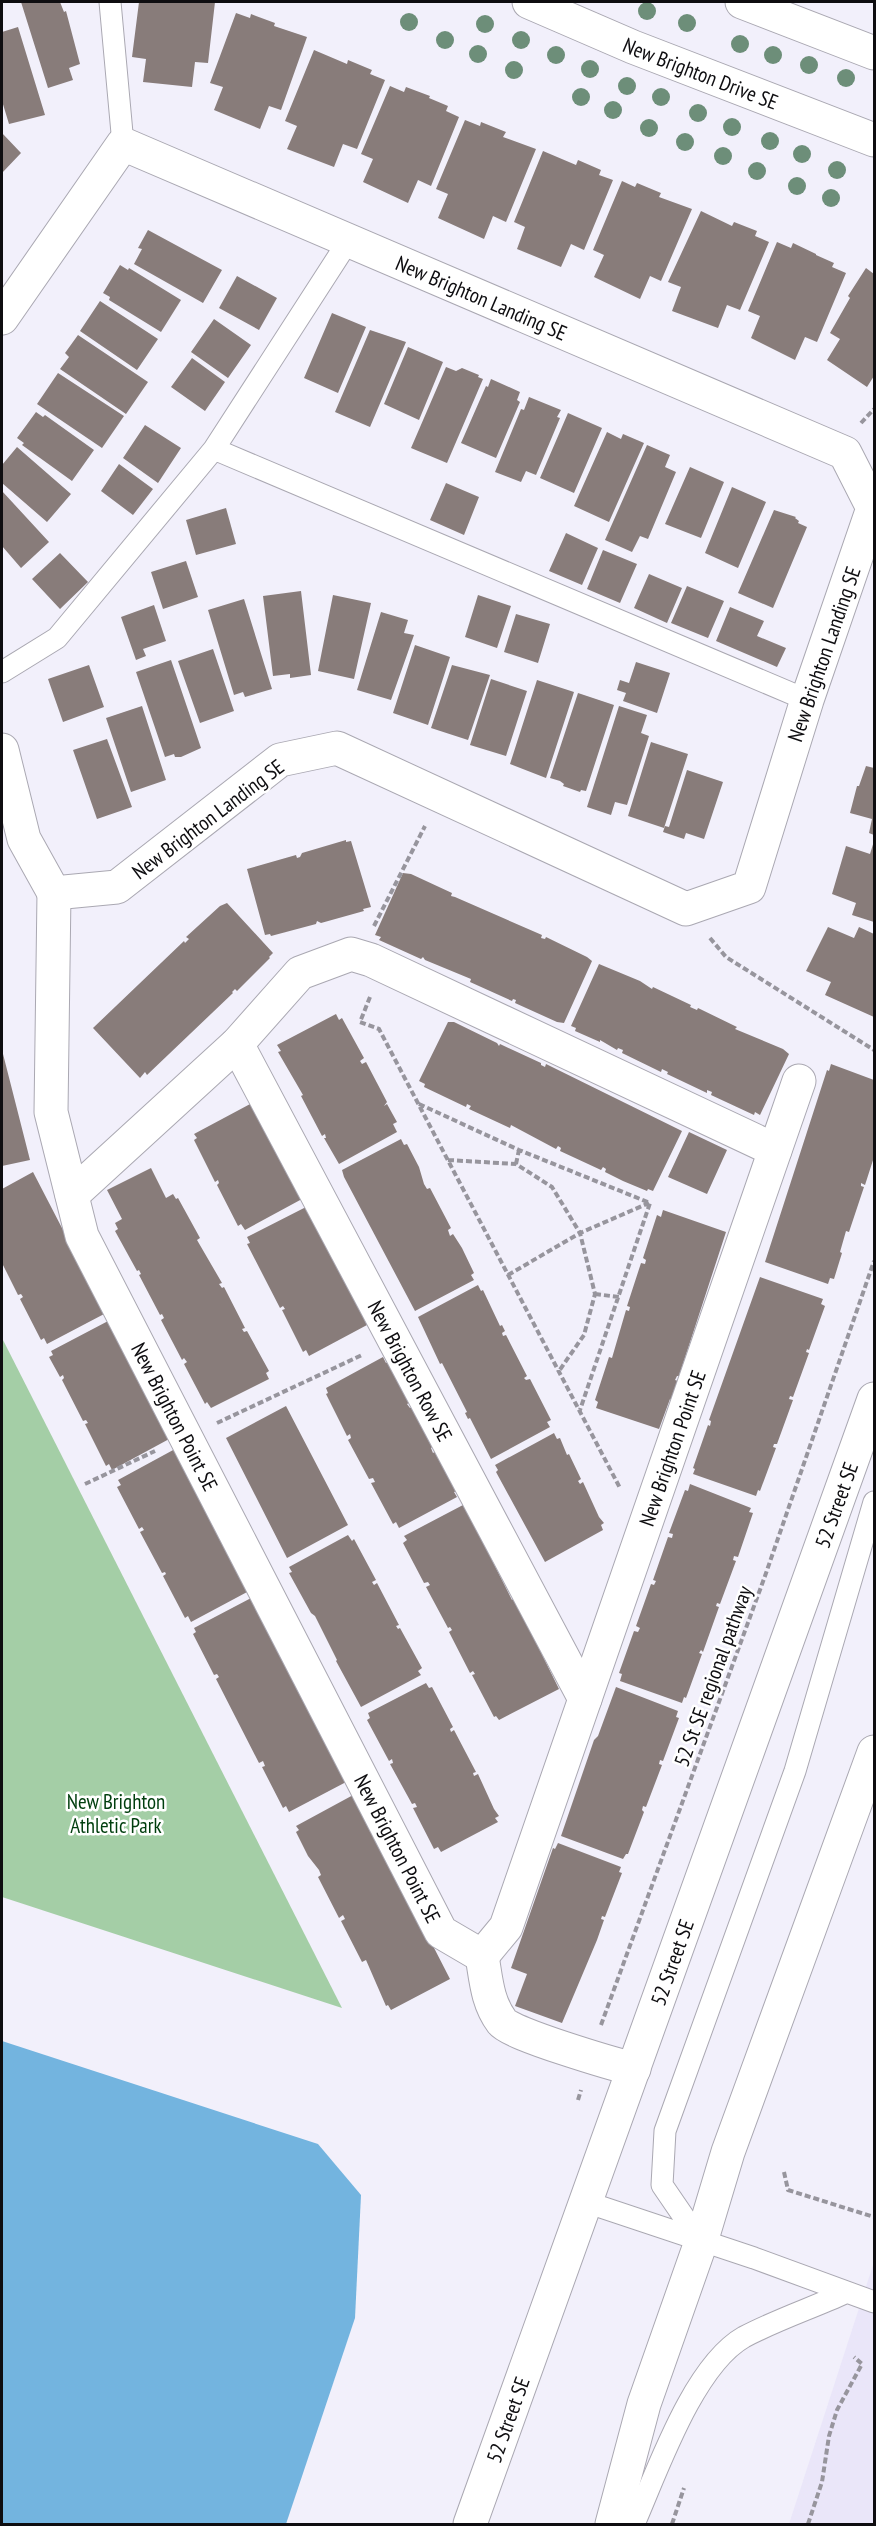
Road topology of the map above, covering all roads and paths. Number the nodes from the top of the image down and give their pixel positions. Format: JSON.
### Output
{"nodes":[{"id":1,"x":110,"y":2,"type":"edge"},
{"id":2,"x":529,"y":2,"type":"edge"},
{"id":3,"x":742,"y":2,"type":"edge"},
{"id":4,"x":874,"y":53,"type":"edge"},
{"id":5,"x":874,"y":140,"type":"edge"},
{"id":6,"x":123,"y":144,"type":"junction"},
{"id":7,"x":349,"y":240,"type":"junction"},
{"id":8,"x":2,"y":318,"type":"edge"},
{"id":9,"x":874,"y":409,"type":"edge"},
{"id":10,"x":858,"y":426,"type":"dead end"},
{"id":11,"x":214,"y":449,"type":"junction"},
{"id":12,"x":2,"y":672,"type":"edge"},
{"id":13,"x":807,"y":700,"type":"junction"},
{"id":14,"x":2,"y":750,"type":"edge"},
{"id":15,"x":441,"y":795,"type":"junction"},
{"id":16,"x":54,"y":893,"type":"junction"},
{"id":17,"x":686,"y":909,"type":"junction"},
{"id":18,"x":371,"y":960,"type":"junction"},
{"id":19,"x":237,"y":1044,"type":"junction"},
{"id":20,"x":874,"y":1050,"type":"edge"},
{"id":21,"x":799,"y":1081,"type":"dead end"},
{"id":22,"x":418,"y":1103,"type":"junction"},
{"id":23,"x":519,"y":1150,"type":"junction"},
{"id":24,"x":775,"y":1150,"type":"junction"},
{"id":25,"x":448,"y":1160,"type":"junction"},
{"id":26,"x":516,"y":1164,"type":"junction"},
{"id":27,"x":72,"y":1195,"type":"junction"},
{"id":28,"x":650,"y":1203,"type":"junction"},
{"id":29,"x":580,"y":1233,"type":"junction"},
{"id":30,"x":874,"y":1260,"type":"edge"},
{"id":31,"x":508,"y":1275,"type":"junction"},
{"id":32,"x":595,"y":1294,"type":"junction"},
{"id":33,"x":619,"y":1297,"type":"junction"},
{"id":34,"x":394,"y":1340,"type":"junction"},
{"id":35,"x":559,"y":1371,"type":"junction"},
{"id":36,"x":874,"y":1399,"type":"edge"},
{"id":37,"x":580,"y":1411,"type":"junction"},
{"id":38,"x":185,"y":1437,"type":"junction"},
{"id":39,"x":85,"y":1484,"type":"dead end"},
{"id":40,"x":874,"y":1502,"type":"edge"},
{"id":41,"x":643,"y":1531,"type":"junction"},
{"id":42,"x":585,"y":1699,"type":"junction"},
{"id":43,"x":874,"y":1752,"type":"edge"},
{"id":44,"x":482,"y":1956,"type":"junction"},
{"id":45,"x":590,"y":2058,"type":"junction"},
{"id":46,"x":634,"y":2069,"type":"junction"},
{"id":47,"x":578,"y":2100,"type":"dead end"},
{"id":48,"x":784,"y":2172,"type":"dead end"},
{"id":49,"x":586,"y":2202,"type":"junction"},
{"id":50,"x":874,"y":2217,"type":"edge"},
{"id":51,"x":701,"y":2242,"type":"junction"},
{"id":52,"x":845,"y":2293,"type":"junction"},
{"id":53,"x":874,"y":2302,"type":"edge"},
{"id":54,"x":854,"y":2357,"type":"dead end"},
{"id":55,"x":470,"y":2524,"type":"edge"},
{"id":56,"x":612,"y":2524,"type":"edge"},
{"id":57,"x":633,"y":2524,"type":"edge"},
{"id":58,"x":808,"y":2524,"type":"edge"}],
"edges":[{"from":1,"to":6,"type":"lane"},
{"from":2,"to":5,"type":"street","name":"New Brighton Drive SE"},
{"from":3,"to":4,"type":"street"},
{"from":6,"to":7,"type":"street","name":"New Brighton Landing SE"},
{"from":6,"to":8,"type":"street"},
{"from":7,"to":11,"type":"lane"},
{"from":7,"to":13,"type":"street","name":"New Brighton Landing SE"},
{"from":9,"to":10,"type":"path"},
{"from":11,"to":12,"type":"lane"},
{"from":11,"to":13,"type":"lane"},
{"from":13,"to":17,"type":"street","name":"New Brighton Landing SE"},
{"from":14,"to":16,"type":"street"},
{"from":15,"to":16,"type":"street","name":"New Brighton Landing SE"},
{"from":15,"to":17,"type":"street","name":"New Brighton Landing SE"},
{"from":15,"to":18,"type":"path"},
{"from":16,"to":27,"type":"street","name":"New Brighton Point SE"},
{"from":17,"to":20,"type":"path"},
{"from":18,"to":19,"type":"street"},
{"from":18,"to":22,"type":"path"},
{"from":18,"to":24,"type":"street"},
{"from":19,"to":27,"type":"street"},
{"from":19,"to":34,"type":"street","name":"New Brighton Row SE"},
{"from":21,"to":24,"type":"street","name":"New Brighton Point SE"},
{"from":22,"to":23,"type":"path"},
{"from":22,"to":25,"type":"path"},
{"from":23,"to":26,"type":"path"},
{"from":23,"to":28,"type":"path"},
{"from":24,"to":41,"type":"street","name":"New Brighton Point SE"},
{"from":25,"to":26,"type":"path"},
{"from":25,"to":31,"type":"path"},
{"from":26,"to":29,"type":"path"},
{"from":27,"to":38,"type":"street","name":"New Brighton Point SE"},
{"from":28,"to":29,"type":"path"},
{"from":28,"to":33,"type":"path"},
{"from":29,"to":31,"type":"path"},
{"from":29,"to":32,"type":"path"},
{"from":30,"to":45,"type":"path","name":"52 St SE regional pathway"},
{"from":31,"to":35,"type":"path"},
{"from":32,"to":33,"type":"path"},
{"from":32,"to":35,"type":"path"},
{"from":33,"to":37,"type":"path"},
{"from":34,"to":38,"type":"path"},
{"from":34,"to":42,"type":"street","name":"New Brighton Row SE"},
{"from":35,"to":37,"type":"path"},
{"from":36,"to":46,"type":"street","name":"52 Street SE"},
{"from":37,"to":41,"type":"path"},
{"from":38,"to":39,"type":"path"},
{"from":38,"to":44,"type":"street","name":"New Brighton Point SE"},
{"from":40,"to":51,"type":"lane"},
{"from":41,"to":42,"type":"street","name":"New Brighton Point SE"},
{"from":42,"to":44,"type":"street","name":"New Brighton Point SE"},
{"from":43,"to":51,"type":"street"},
{"from":44,"to":45,"type":"street"},
{"from":45,"to":46,"type":"street"},
{"from":45,"to":47,"type":"path","name":"52 St SE regional pathway"},
{"from":46,"to":49,"type":"street","name":"52 Street SE"},
{"from":48,"to":50,"type":"path"},
{"from":49,"to":51,"type":"lane"},
{"from":49,"to":55,"type":"street","name":"52 Street SE"},
{"from":51,"to":52,"type":"lane"},
{"from":51,"to":56,"type":"street"},
{"from":52,"to":53,"type":"lane"},
{"from":52,"to":57,"type":"lane"},
{"from":54,"to":58,"type":"path"}]}
